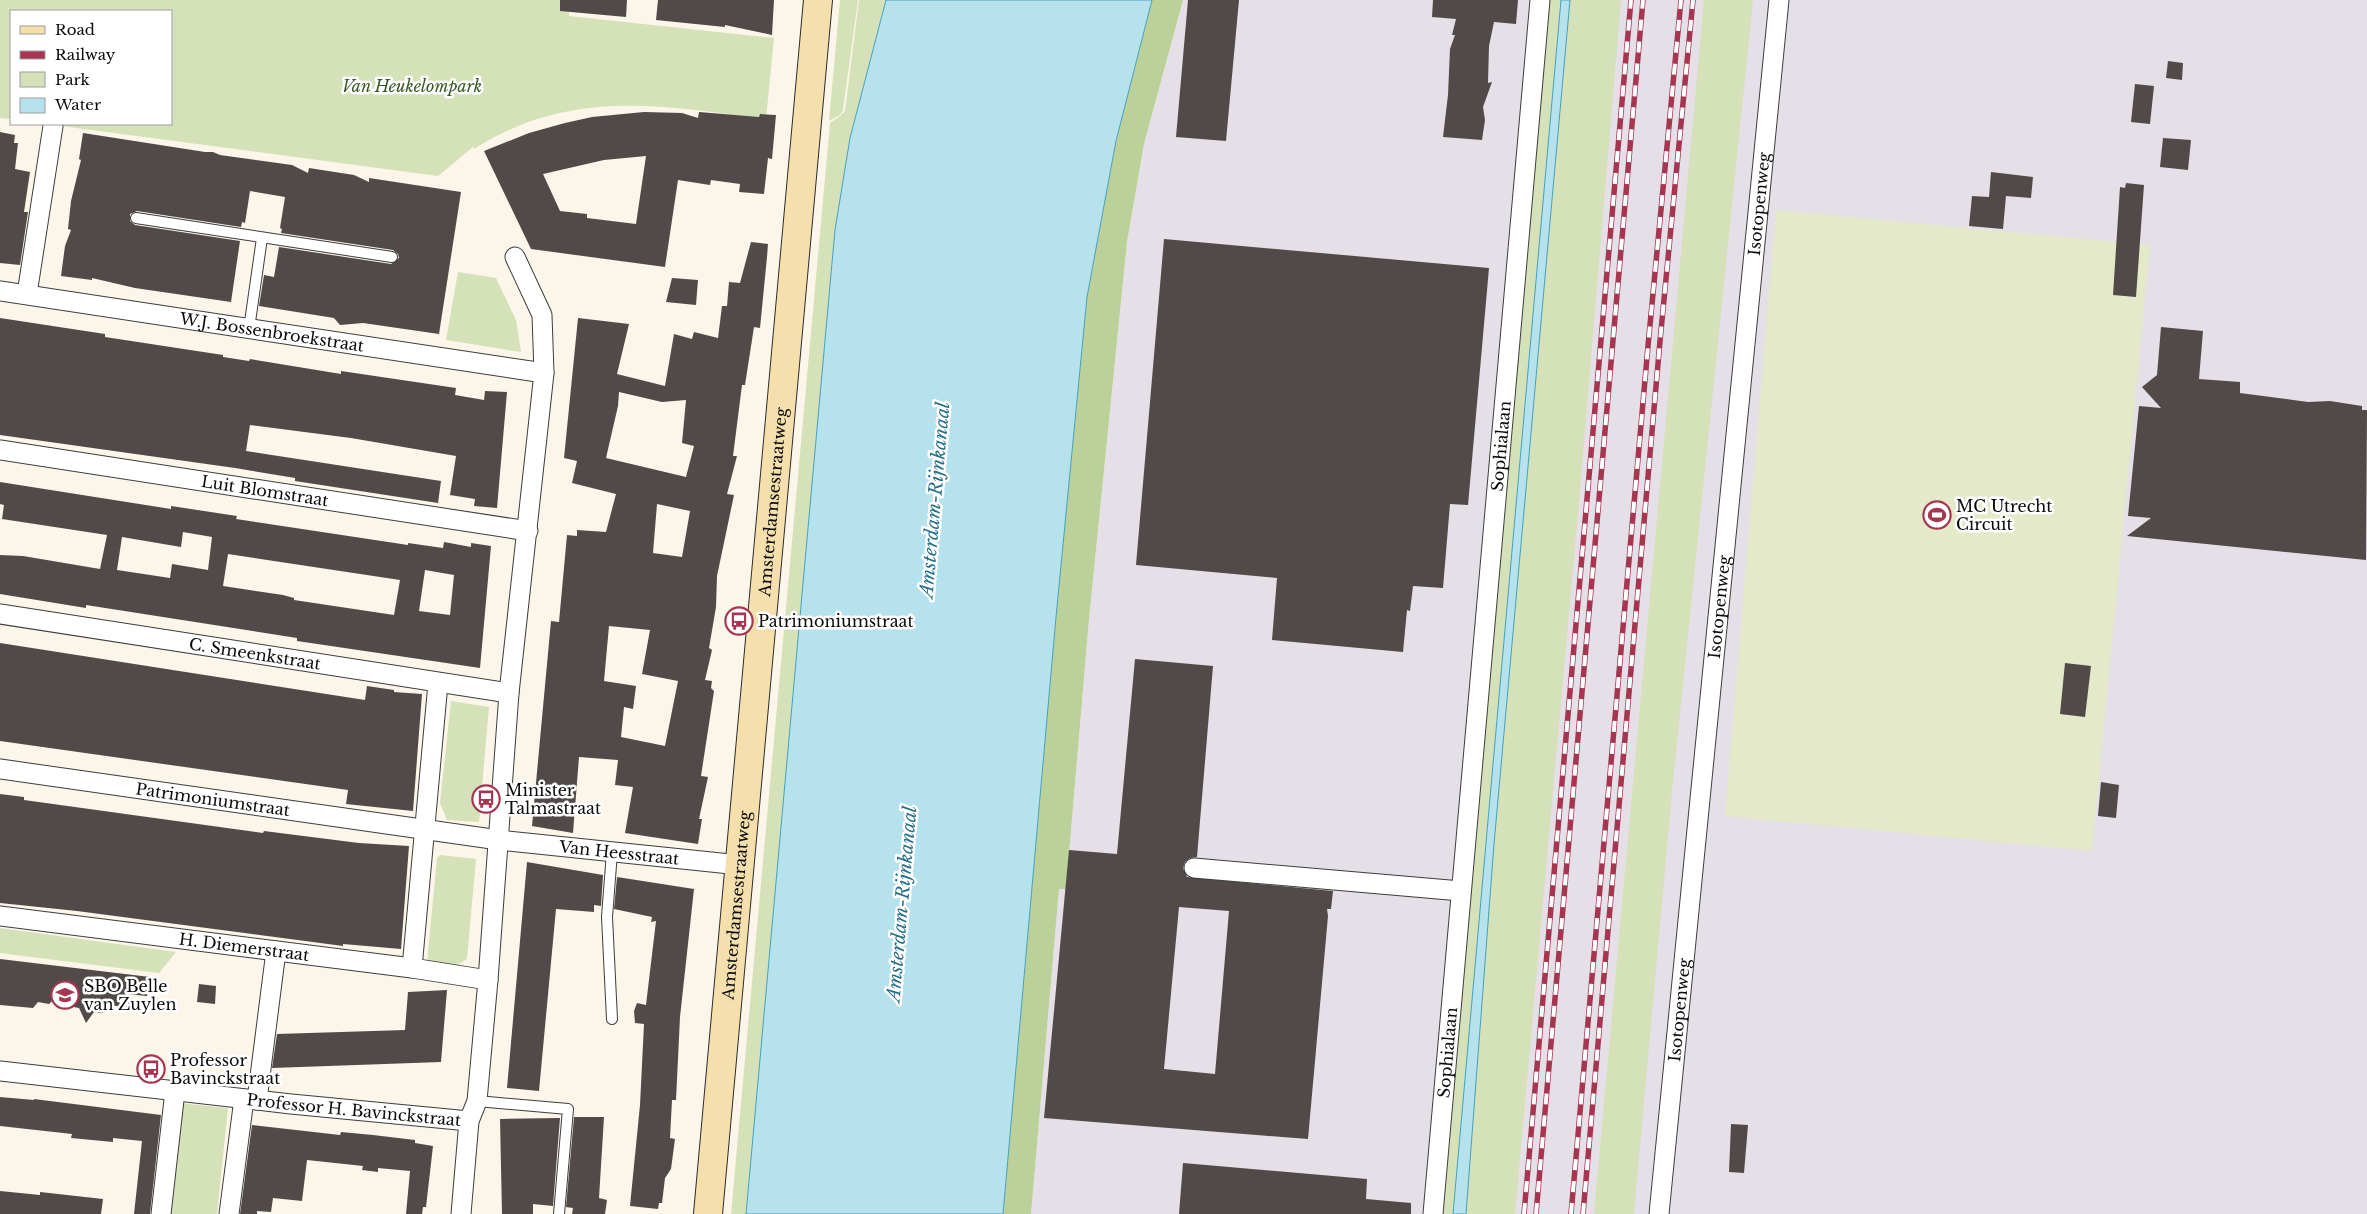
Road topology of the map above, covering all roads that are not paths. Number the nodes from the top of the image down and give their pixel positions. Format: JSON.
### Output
{"nodes":[{"id":1,"x":818,"y":0,"type":"edge"},
{"id":2,"x":1540,"y":0,"type":"edge"},
{"id":3,"x":1779,"y":0,"type":"edge"},
{"id":4,"x":53,"y":126,"type":"dead end"},
{"id":5,"x":136,"y":218,"type":"dead end"},
{"id":6,"x":262,"y":238,"type":"junction"},
{"id":7,"x":392,"y":257,"type":"dead end"},
{"id":8,"x":515,"y":257,"type":"dead end"},
{"id":9,"x":0,"y":291,"type":"edge"},
{"id":10,"x":26,"y":294,"type":"junction"},
{"id":11,"x":249,"y":329,"type":"junction"},
{"id":12,"x":544,"y":373,"type":"junction"},
{"id":13,"x":0,"y":450,"type":"edge"},
{"id":14,"x":528,"y":532,"type":"junction"},
{"id":15,"x":0,"y":614,"type":"edge"},
{"id":16,"x":438,"y":683,"type":"junction"},
{"id":17,"x":509,"y":693,"type":"junction"},
{"id":18,"x":0,"y":769,"type":"edge"},
{"id":19,"x":426,"y":829,"type":"junction"},
{"id":20,"x":499,"y":840,"type":"junction"},
{"id":21,"x":612,"y":852,"type":"junction"},
{"id":22,"x":740,"y":865,"type":"junction"},
{"id":23,"x":1194,"y":868,"type":"dead end"},
{"id":24,"x":1461,"y":891,"type":"junction"},
{"id":25,"x":0,"y":916,"type":"edge"},
{"id":26,"x":276,"y":951,"type":"junction"},
{"id":27,"x":412,"y":968,"type":"junction"},
{"id":28,"x":488,"y":980,"type":"junction"},
{"id":29,"x":612,"y":1019,"type":"dead end"},
{"id":30,"x":0,"y":1071,"type":"edge"},
{"id":31,"x":176,"y":1092,"type":"junction"},
{"id":32,"x":250,"y":1100,"type":"junction"},
{"id":33,"x":477,"y":1100,"type":"junction"},
{"id":34,"x":469,"y":1121,"type":"junction"},
{"id":35,"x":161,"y":1214,"type":"edge"},
{"id":36,"x":230,"y":1214,"type":"edge"},
{"id":37,"x":461,"y":1214,"type":"edge"},
{"id":38,"x":559,"y":1214,"type":"edge"},
{"id":39,"x":708,"y":1214,"type":"edge"},
{"id":40,"x":1433,"y":1214,"type":"edge"},
{"id":41,"x":1659,"y":1214,"type":"edge"}],
"edges":[{"from":1,"to":22,"type":"main road","name":"Amsterdamsestraatweg"},
{"from":2,"to":24,"type":"street","name":"Sophialaan"},
{"from":3,"to":41,"type":"street","name":"Isotopenweg"},
{"from":4,"to":10,"type":"street"},
{"from":5,"to":6,"type":"lane"},
{"from":6,"to":7,"type":"lane"},
{"from":6,"to":11,"type":"lane"},
{"from":8,"to":12,"type":"street"},
{"from":9,"to":10,"type":"street","name":"W.J. Bossenbroekstraat"},
{"from":10,"to":11,"type":"street","name":"W.J. Bossenbroekstraat"},
{"from":11,"to":12,"type":"street","name":"W.J. Bossenbroekstraat"},
{"from":12,"to":14,"type":"street"},
{"from":13,"to":14,"type":"street","name":"Luit Blomstraat"},
{"from":14,"to":17,"type":"street"},
{"from":15,"to":16,"type":"street","name":"C. Smeenkstraat"},
{"from":16,"to":17,"type":"street","name":"C. Smeenkstraat"},
{"from":16,"to":19,"type":"street"},
{"from":17,"to":20,"type":"street"},
{"from":18,"to":19,"type":"street","name":"Patrimoniumstraat"},
{"from":19,"to":20,"type":"street"},
{"from":19,"to":27,"type":"street"},
{"from":20,"to":21,"type":"street","name":"Van Heesstraat"},
{"from":20,"to":28,"type":"street"},
{"from":21,"to":22,"type":"street","name":"Van Heesstraat"},
{"from":21,"to":29,"type":"lane"},
{"from":22,"to":39,"type":"main road","name":"Amsterdamsestraatweg"},
{"from":23,"to":24,"type":"street"},
{"from":24,"to":40,"type":"street","name":"Sophialaan"},
{"from":25,"to":26,"type":"street","name":"H. Diemerstraat"},
{"from":26,"to":27,"type":"street","name":"H. Diemerstraat"},
{"from":26,"to":32,"type":"street"},
{"from":27,"to":28,"type":"street","name":"H. Diemerstraat"},
{"from":28,"to":33,"type":"street"},
{"from":30,"to":31,"type":"street","name":"Professor H. Bavinckstraat"},
{"from":31,"to":32,"type":"street","name":"Professor H. Bavinckstraat"},
{"from":31,"to":35,"type":"street"},
{"from":32,"to":34,"type":"street","name":"Professor H. Bavinckstraat"},
{"from":32,"to":36,"type":"street"},
{"from":33,"to":34,"type":"street"},
{"from":33,"to":38,"type":"lane"},
{"from":34,"to":37,"type":"street"}]}
